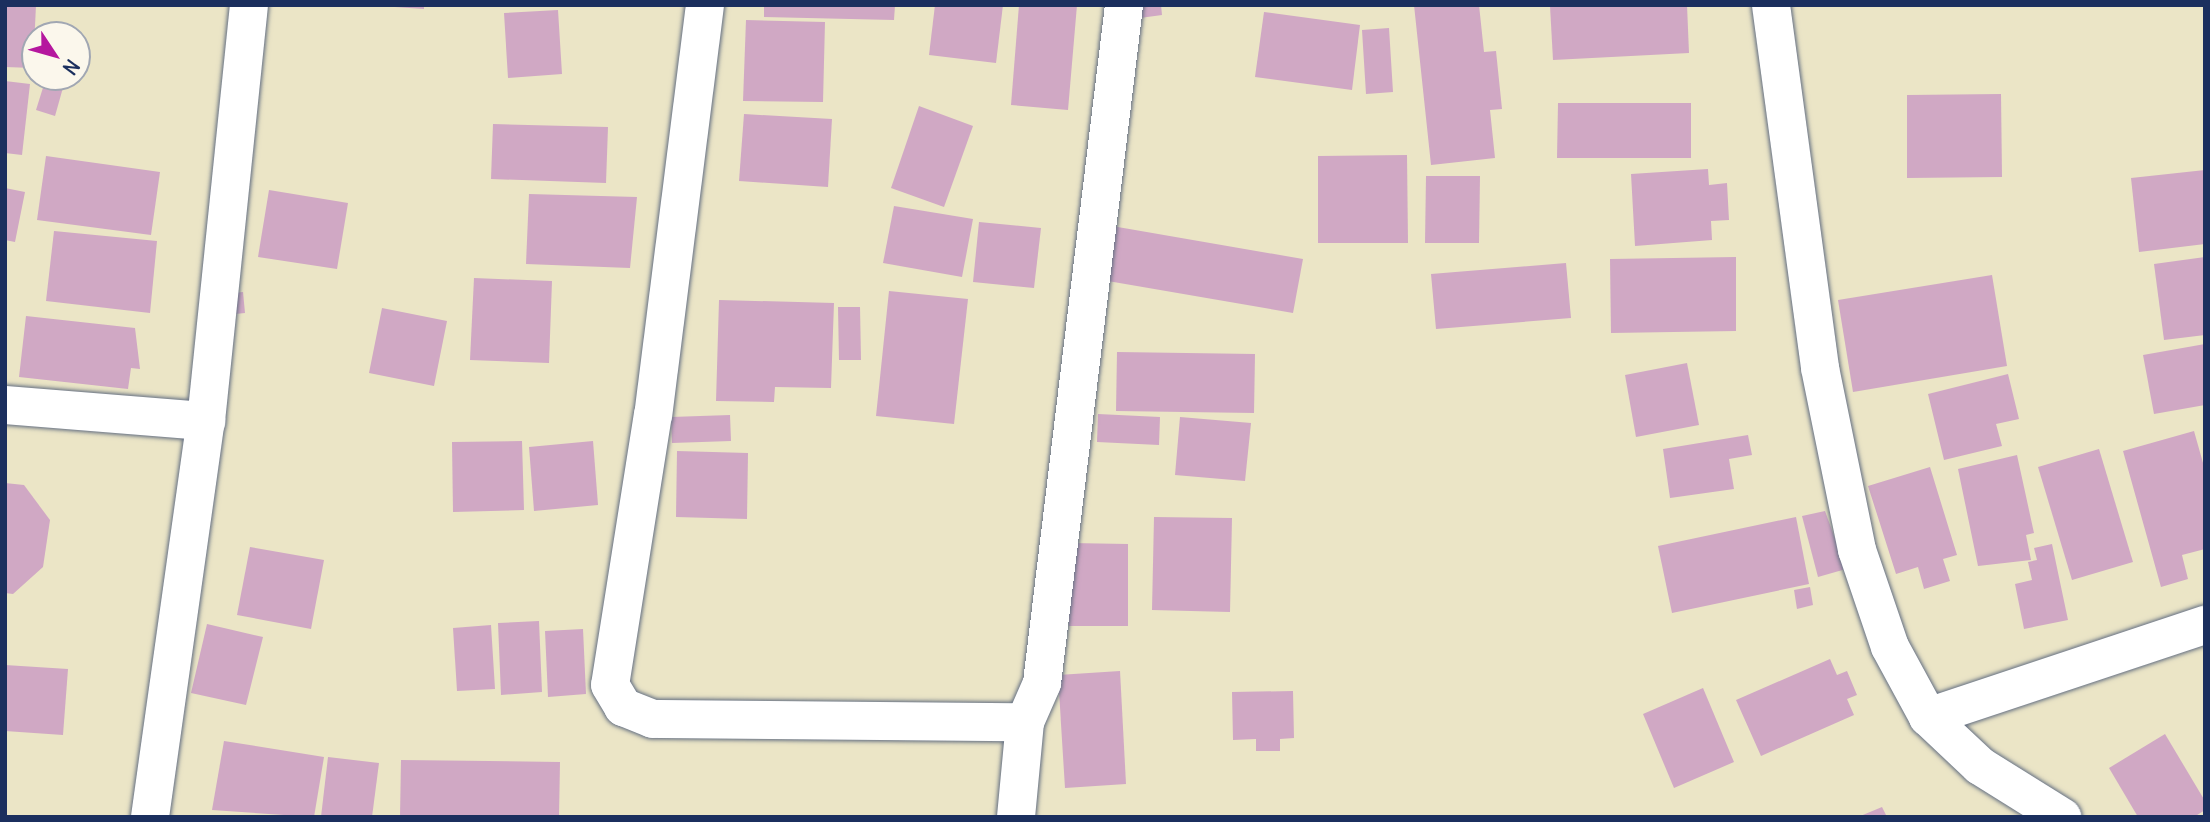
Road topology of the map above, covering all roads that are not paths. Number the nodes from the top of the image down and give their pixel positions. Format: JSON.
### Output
{"nodes":[{"id":1,"x":249,"y":5,"type":"edge"},
{"id":2,"x":705,"y":5,"type":"edge"},
{"id":3,"x":1124,"y":5,"type":"edge"},
{"id":4,"x":1771,"y":5,"type":"edge"},
{"id":5,"x":5,"y":405,"type":"edge"},
{"id":6,"x":206,"y":421,"type":"junction"},
{"id":7,"x":2205,"y":625,"type":"edge"},
{"id":8,"x":1928,"y":717,"type":"junction"},
{"id":9,"x":1025,"y":722,"type":"junction"},
{"id":10,"x":150,"y":817,"type":"edge"},
{"id":11,"x":1016,"y":817,"type":"edge"},
{"id":12,"x":2062,"y":817,"type":"edge"}],
"edges":[{"from":1,"to":6,"type":"street"},
{"from":2,"to":9,"type":"street"},
{"from":3,"to":9,"type":"street"},
{"from":4,"to":8,"type":"street"},
{"from":5,"to":6,"type":"street"},
{"from":6,"to":10,"type":"street"},
{"from":7,"to":8,"type":"street"},
{"from":8,"to":12,"type":"street"},
{"from":9,"to":11,"type":"street"}]}
